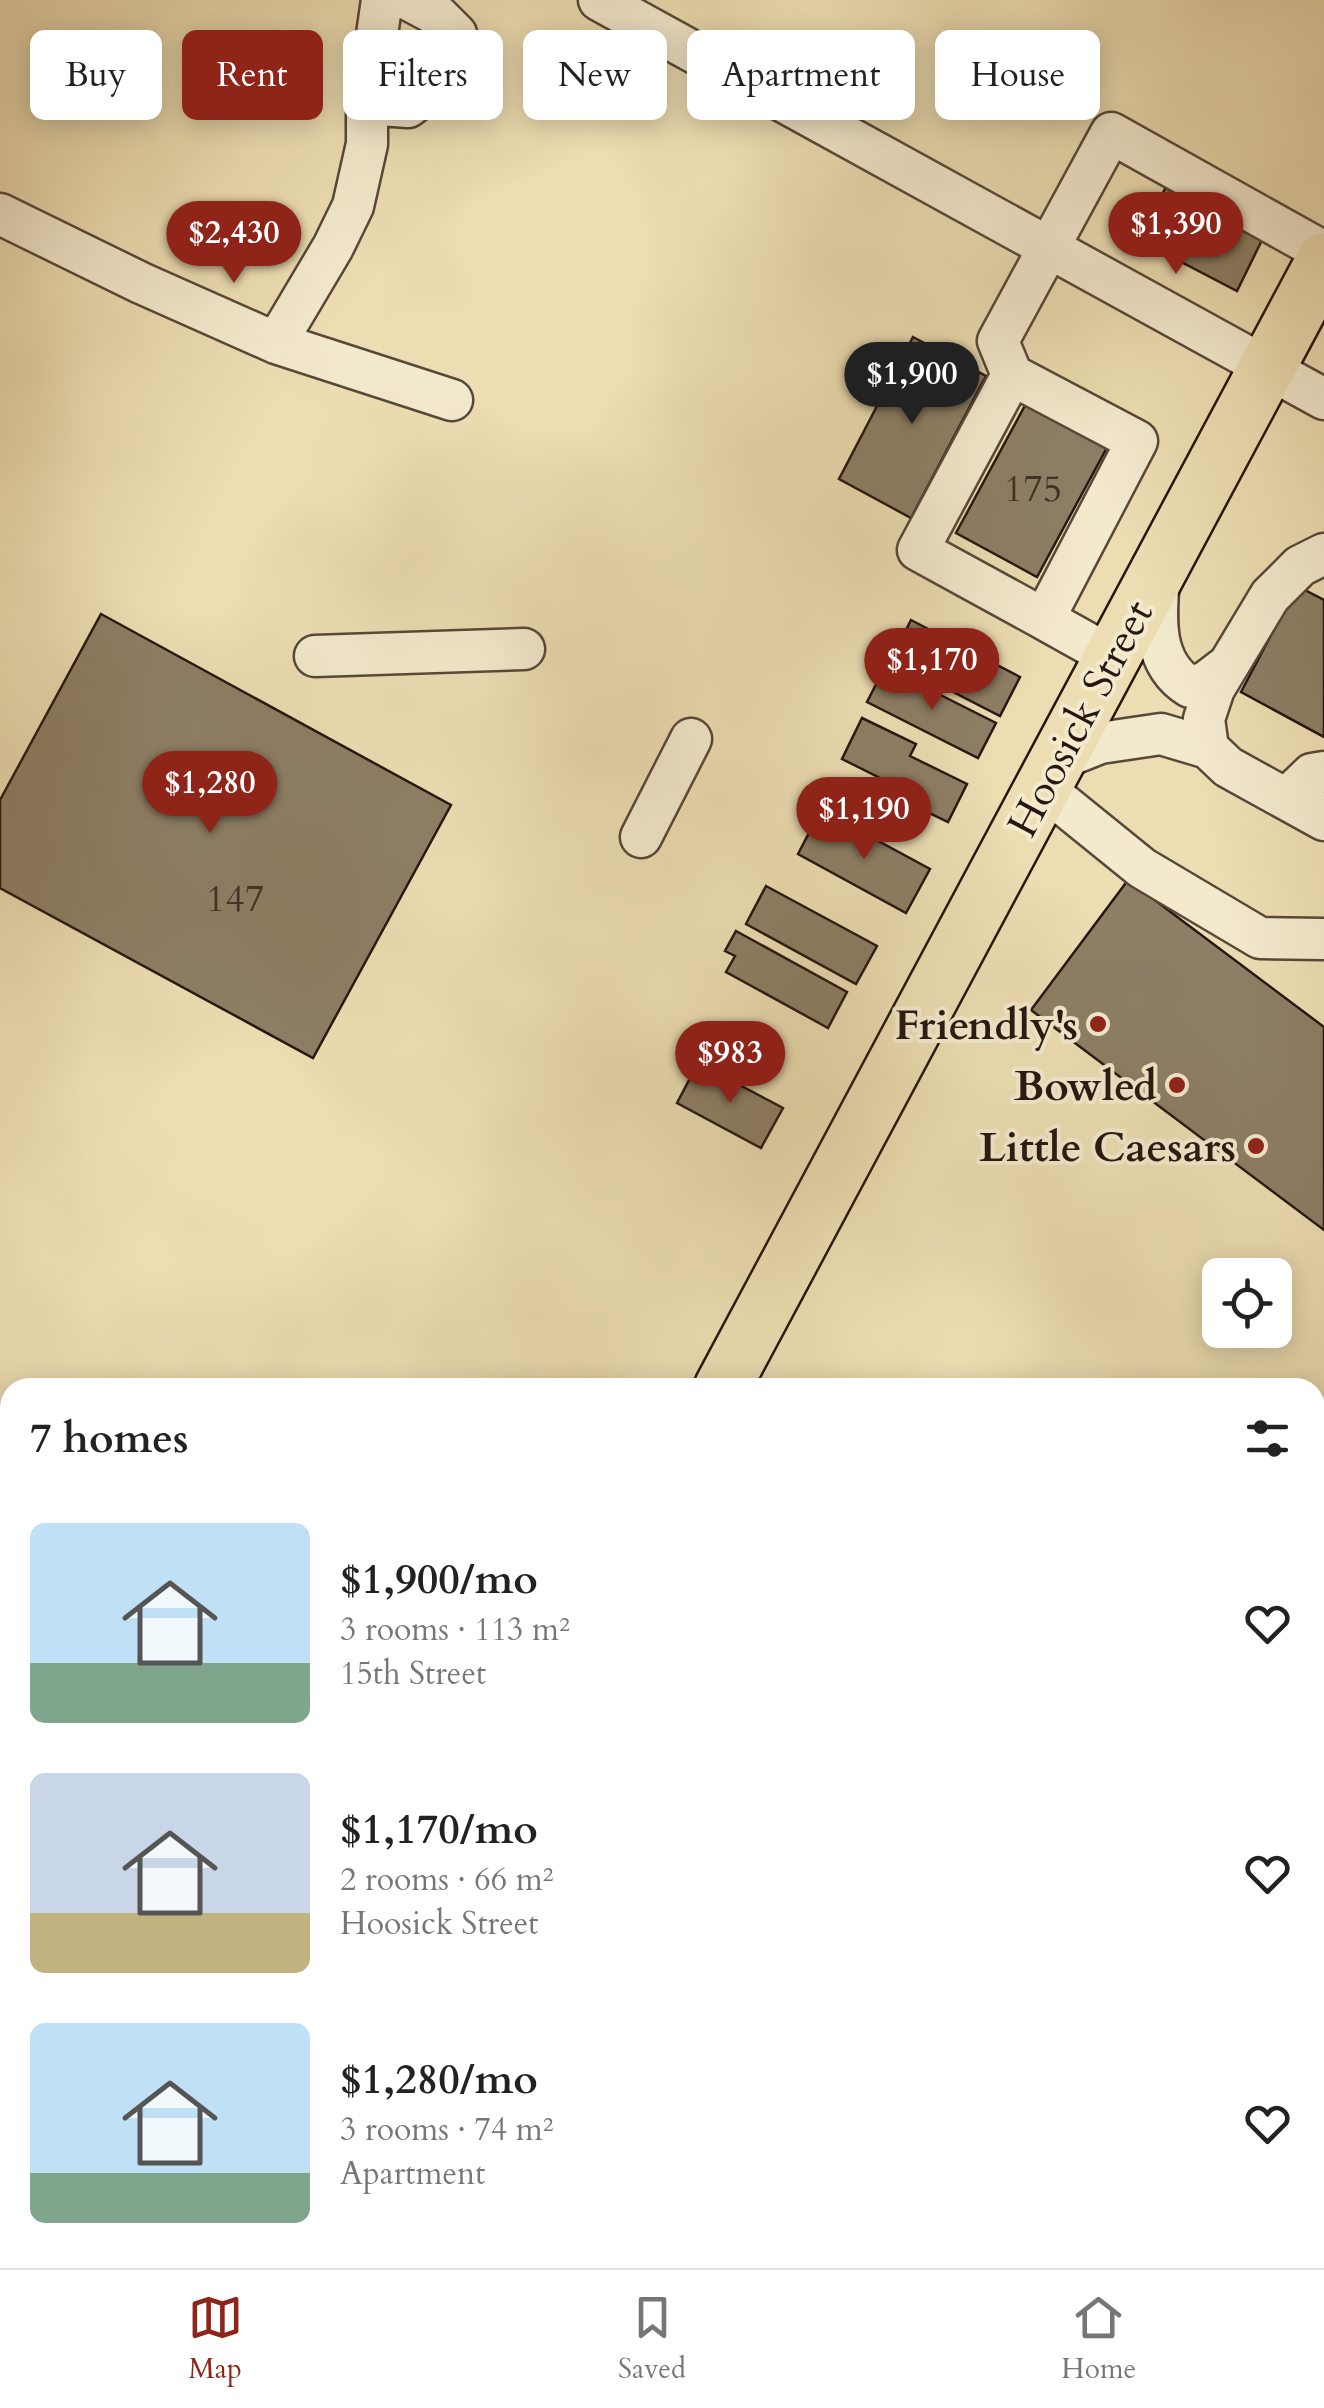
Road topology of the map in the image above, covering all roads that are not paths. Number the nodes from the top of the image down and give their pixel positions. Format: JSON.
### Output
{"nodes":[{"id":1,"x":382,"y":0,"type":"edge"},
{"id":2,"x":409,"y":0,"type":"edge"},
{"id":3,"x":599,"y":0,"type":"edge"},
{"id":4,"x":378,"y":30,"type":"edge"},
{"id":5,"x":452,"y":30,"type":"edge"},
{"id":6,"x":367,"y":120,"type":"edge"},
{"id":7,"x":0,"y":214,"type":"edge"},
{"id":8,"x":1049,"y":247,"type":"junction"},
{"id":9,"x":1324,"y":252,"type":"edge"},
{"id":10,"x":1324,"y":261,"type":"edge"},
{"id":11,"x":276,"y":343,"type":"junction"},
{"id":12,"x":1268,"y":368,"type":"junction"},
{"id":13,"x":1012,"y":374,"type":"junction"},
{"id":14,"x":1324,"y":399,"type":"edge"},
{"id":15,"x":452,"y":400,"type":"dead end"},
{"id":16,"x":1316,"y":566,"type":"edge"},
{"id":17,"x":1160,"y":568,"type":"junction"},
{"id":18,"x":1044,"y":619,"type":"junction"},
{"id":19,"x":524,"y":650,"type":"dead end"},
{"id":20,"x":316,"y":656,"type":"dead end"},
{"id":21,"x":1112,"y":657,"type":"junction"},
{"id":22,"x":1227,"y":666,"type":"junction"},
{"id":23,"x":691,"y":739,"type":"dead end"},
{"id":24,"x":1208,"y":748,"type":"junction"},
{"id":25,"x":1324,"y":772,"type":"edge"},
{"id":26,"x":1049,"y":774,"type":"junction"},
{"id":27,"x":1305,"y":804,"type":"edge"},
{"id":28,"x":1324,"y":820,"type":"edge"},
{"id":29,"x":641,"y":836,"type":"dead end"},
{"id":30,"x":1324,"y":939,"type":"edge"},
{"id":31,"x":727,"y":1378,"type":"edge"}],
"edges":[{"from":1,"to":4,"type":"street"},
{"from":2,"to":5,"type":"street"},
{"from":3,"to":8,"type":"street"},
{"from":6,"to":11,"type":"street"},
{"from":7,"to":11,"type":"street"},
{"from":8,"to":9,"type":"street"},
{"from":8,"to":12,"type":"street"},
{"from":8,"to":13,"type":"street"},
{"from":10,"to":12,"type":"highway","name":"Hoosick Street"},
{"from":11,"to":15,"type":"street"},
{"from":12,"to":14,"type":"street"},
{"from":12,"to":17,"type":"highway","name":"Hoosick Street"},
{"from":13,"to":18,"type":"street"},
{"from":13,"to":18,"type":"street"},
{"from":16,"to":22,"type":"street"},
{"from":17,"to":21,"type":"highway","name":"Hoosick Street"},
{"from":17,"to":22,"type":"street"},
{"from":18,"to":21,"type":"street"},
{"from":19,"to":20,"type":"street"},
{"from":21,"to":26,"type":"highway","name":"Hoosick Street"},
{"from":22,"to":24,"type":"street"},
{"from":23,"to":29,"type":"street"},
{"from":24,"to":26,"type":"street"},
{"from":24,"to":27,"type":"street"},
{"from":25,"to":27,"type":"street"},
{"from":26,"to":30,"type":"street"},
{"from":26,"to":31,"type":"highway","name":"Hoosick Street"},
{"from":27,"to":28,"type":"street"}]}
